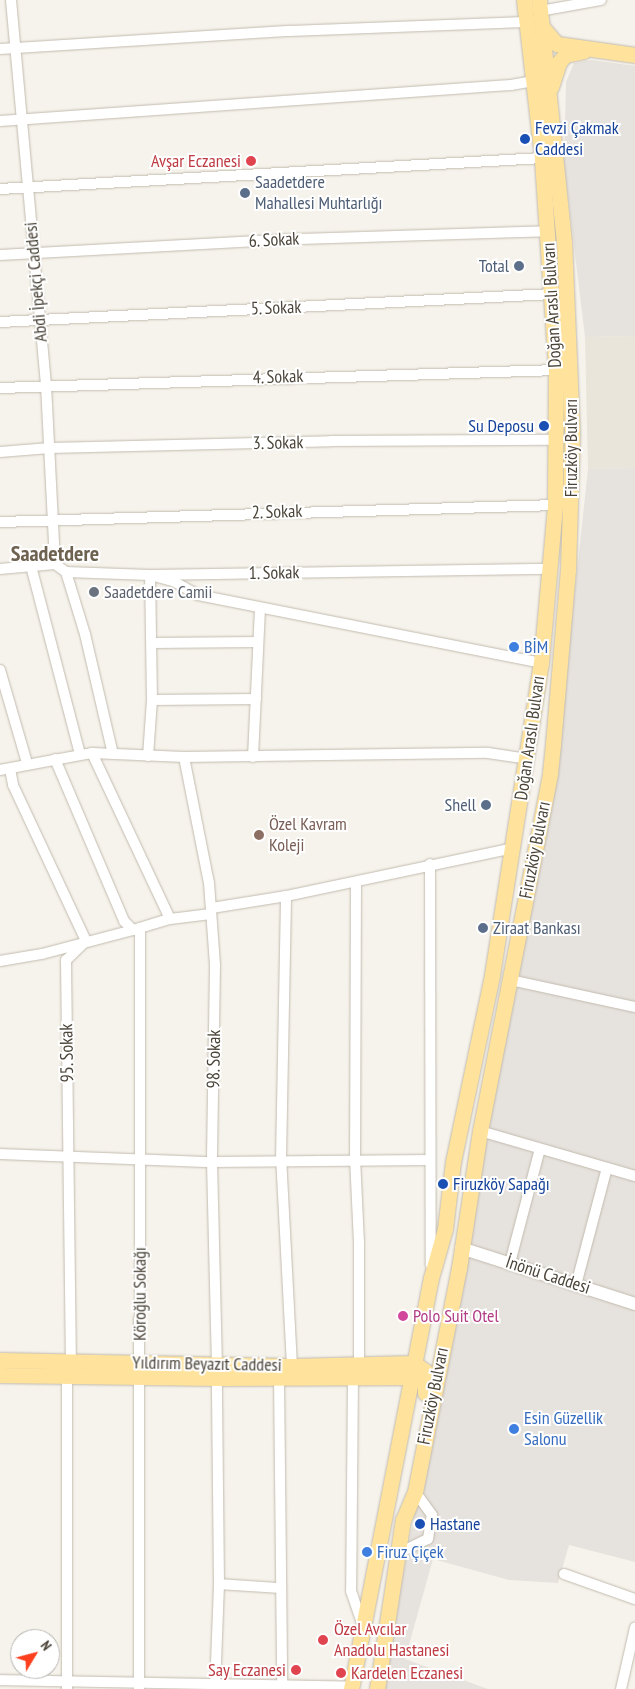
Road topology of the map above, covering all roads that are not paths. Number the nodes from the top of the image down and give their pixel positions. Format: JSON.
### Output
{"nodes":[{"id":1,"x":11,"y":0,"type":"edge"},
{"id":2,"x":524,"y":0,"type":"edge"},
{"id":3,"x":601,"y":0,"type":"edge"},
{"id":4,"x":540,"y":5,"type":"edge"},
{"id":5,"x":527,"y":22,"type":"junction"},
{"id":6,"x":542,"y":27,"type":"junction"},
{"id":7,"x":14,"y":48,"type":"junction"},
{"id":8,"x":0,"y":49,"type":"edge"},
{"id":9,"x":598,"y":49,"type":"junction"},
{"id":10,"x":635,"y":55,"type":"edge"},
{"id":11,"x":534,"y":80,"type":"junction"},
{"id":12,"x":550,"y":91,"type":"junction"},
{"id":13,"x":21,"y":119,"type":"junction"},
{"id":14,"x":0,"y":121,"type":"edge"},
{"id":15,"x":542,"y":158,"type":"junction"},
{"id":16,"x":27,"y":186,"type":"junction"},
{"id":17,"x":0,"y":188,"type":"edge"},
{"id":18,"x":548,"y":231,"type":"junction"},
{"id":19,"x":34,"y":252,"type":"junction"},
{"id":20,"x":0,"y":254,"type":"edge"},
{"id":21,"x":552,"y":294,"type":"junction"},
{"id":22,"x":40,"y":318,"type":"junction"},
{"id":23,"x":0,"y":322,"type":"edge"},
{"id":24,"x":556,"y":370,"type":"junction"},
{"id":25,"x":46,"y":384,"type":"junction"},
{"id":26,"x":0,"y":388,"type":"edge"},
{"id":27,"x":556,"y":440,"type":"junction"},
{"id":28,"x":50,"y":448,"type":"junction"},
{"id":29,"x":0,"y":452,"type":"edge"},
{"id":30,"x":555,"y":505,"type":"junction"},
{"id":31,"x":53,"y":520,"type":"junction"},
{"id":32,"x":0,"y":522,"type":"edge"},
{"id":33,"x":56,"y":564,"type":"junction"},
{"id":34,"x":31,"y":566,"type":"junction"},
{"id":35,"x":0,"y":569,"type":"edge"},
{"id":36,"x":550,"y":569,"type":"junction"},
{"id":37,"x":66,"y":572,"type":"junction"},
{"id":38,"x":150,"y":575,"type":"junction"},
{"id":39,"x":260,"y":608,"type":"junction"},
{"id":40,"x":543,"y":639,"type":"junction"},
{"id":41,"x":258,"y":642,"type":"junction"},
{"id":42,"x":152,"y":643,"type":"junction"},
{"id":43,"x":541,"y":663,"type":"junction"},
{"id":44,"x":0,"y":670,"type":"edge"},
{"id":45,"x":256,"y":699,"type":"junction"},
{"id":46,"x":152,"y":700,"type":"junction"},
{"id":47,"x":553,"y":744,"type":"junction"},
{"id":48,"x":92,"y":753,"type":"junction"},
{"id":49,"x":80,"y":754,"type":"junction"},
{"id":50,"x":113,"y":754,"type":"junction"},
{"id":51,"x":148,"y":756,"type":"junction"},
{"id":52,"x":184,"y":757,"type":"junction"},
{"id":53,"x":253,"y":757,"type":"junction"},
{"id":54,"x":510,"y":758,"type":"junction"},
{"id":55,"x":528,"y":758,"type":"junction"},
{"id":56,"x":54,"y":759,"type":"junction"},
{"id":57,"x":27,"y":763,"type":"junction"},
{"id":58,"x":5,"y":769,"type":"edge"},
{"id":59,"x":524,"y":780,"type":"junction"},
{"id":60,"x":536,"y":842,"type":"junction"},
{"id":61,"x":513,"y":848,"type":"junction"},
{"id":62,"x":430,"y":864,"type":"junction"},
{"id":63,"x":356,"y":882,"type":"junction"},
{"id":64,"x":286,"y":896,"type":"junction"},
{"id":65,"x":211,"y":911,"type":"junction"},
{"id":66,"x":170,"y":920,"type":"junction"},
{"id":67,"x":136,"y":929,"type":"junction"},
{"id":68,"x":86,"y":941,"type":"junction"},
{"id":69,"x":0,"y":961,"type":"edge"},
{"id":70,"x":510,"y":980,"type":"junction"},
{"id":71,"x":635,"y":1007,"type":"edge"},
{"id":72,"x":480,"y":1131,"type":"junction"},
{"id":73,"x":540,"y":1149,"type":"junction"},
{"id":74,"x":0,"y":1154,"type":"edge"},
{"id":75,"x":70,"y":1155,"type":"junction"},
{"id":76,"x":140,"y":1158,"type":"junction"},
{"id":77,"x":355,"y":1158,"type":"junction"},
{"id":78,"x":280,"y":1159,"type":"junction"},
{"id":79,"x":430,"y":1160,"type":"junction"},
{"id":80,"x":212,"y":1162,"type":"junction"},
{"id":81,"x":607,"y":1168,"type":"junction"},
{"id":82,"x":635,"y":1176,"type":"edge"},
{"id":83,"x":461,"y":1248,"type":"junction"},
{"id":84,"x":436,"y":1262,"type":"junction"},
{"id":85,"x":510,"y":1263,"type":"junction"},
{"id":86,"x":432,"y":1278,"type":"junction"},
{"id":87,"x":576,"y":1285,"type":"junction"},
{"id":88,"x":635,"y":1304,"type":"edge"},
{"id":89,"x":0,"y":1360,"type":"edge"},
{"id":90,"x":438,"y":1364,"type":"junction"},
{"id":91,"x":292,"y":1366,"type":"junction"},
{"id":92,"x":69,"y":1369,"type":"junction"},
{"id":93,"x":140,"y":1370,"type":"junction"},
{"id":94,"x":217,"y":1371,"type":"junction"},
{"id":95,"x":356,"y":1371,"type":"junction"},
{"id":96,"x":417,"y":1372,"type":"junction"},
{"id":97,"x":0,"y":1375,"type":"edge"},
{"id":98,"x":279,"y":1377,"type":"junction"},
{"id":99,"x":416,"y":1486,"type":"junction"},
{"id":100,"x":397,"y":1554,"type":"junction"},
{"id":101,"x":564,"y":1574,"type":"dead end"},
{"id":102,"x":219,"y":1584,"type":"junction"},
{"id":103,"x":280,"y":1588,"type":"junction"},
{"id":104,"x":635,"y":1599,"type":"edge"},
{"id":105,"x":635,"y":1628,"type":"edge"},
{"id":106,"x":364,"y":1629,"type":"junction"},
{"id":107,"x":632,"y":1659,"type":"edge"},
{"id":108,"x":0,"y":1680,"type":"edge"},
{"id":109,"x":67,"y":1685,"type":"edge"},
{"id":110,"x":139,"y":1686,"type":"edge"},
{"id":111,"x":215,"y":1687,"type":"edge"},
{"id":112,"x":282,"y":1687,"type":"edge"},
{"id":113,"x":352,"y":1688,"type":"edge"},
{"id":114,"x":377,"y":1689,"type":"edge"},
{"id":115,"x":621,"y":1689,"type":"edge"}],
"edges":[{"from":1,"to":7,"type":"street","name":"Abdi İpekçi Caddesi"},
{"from":2,"to":5,"type":"main road","name":"Doğan Araslı Bulvarı"},
{"from":3,"to":4,"type":"street"},
{"from":4,"to":6,"type":"main road","name":"Firuzköy Bulvarı"},
{"from":5,"to":7,"type":"street"},
{"from":5,"to":11,"type":"main road","name":"Doğan Araslı Bulvarı"},
{"from":6,"to":9,"type":"main road"},
{"from":6,"to":12,"type":"main road","name":"Firuzköy Bulvarı"},
{"from":7,"to":8,"type":"street"},
{"from":7,"to":13,"type":"street","name":"Abdi İpekçi Caddesi"},
{"from":9,"to":10,"type":"main road"},
{"from":9,"to":12,"type":"main road"},
{"from":11,"to":13,"type":"street"},
{"from":11,"to":15,"type":"main road","name":"Doğan Araslı Bulvarı"},
{"from":12,"to":47,"type":"main road","name":"Firuzköy Bulvarı"},
{"from":13,"to":14,"type":"street"},
{"from":13,"to":16,"type":"street","name":"Abdi İpekçi Caddesi"},
{"from":15,"to":16,"type":"street"},
{"from":15,"to":18,"type":"main road","name":"Doğan Araslı Bulvarı"},
{"from":16,"to":17,"type":"street"},
{"from":16,"to":19,"type":"street","name":"Abdi İpekçi Caddesi"},
{"from":18,"to":19,"type":"street","name":"6. Sokak"},
{"from":18,"to":21,"type":"main road","name":"Doğan Araslı Bulvarı"},
{"from":19,"to":20,"type":"street","name":"6. Sokak"},
{"from":19,"to":22,"type":"street","name":"Abdi İpekçi Caddesi"},
{"from":21,"to":22,"type":"street","name":"5. Sokak"},
{"from":21,"to":24,"type":"main road","name":"Doğan Araslı Bulvarı"},
{"from":22,"to":23,"type":"street","name":"5. Sokak"},
{"from":22,"to":25,"type":"street","name":"Abdi İpekçi Caddesi"},
{"from":24,"to":25,"type":"street","name":"4. Sokak"},
{"from":24,"to":27,"type":"main road","name":"Doğan Araslı Bulvarı"},
{"from":25,"to":26,"type":"street","name":"4. Sokak"},
{"from":25,"to":28,"type":"street","name":"Abdi İpekçi Caddesi"},
{"from":27,"to":28,"type":"street","name":"3. Sokak"},
{"from":27,"to":30,"type":"main road","name":"Doğan Araslı Bulvarı"},
{"from":28,"to":29,"type":"street","name":"3. Sokak"},
{"from":28,"to":31,"type":"street","name":"Abdi İpekçi Caddesi"},
{"from":30,"to":31,"type":"street","name":"2. Sokak"},
{"from":30,"to":36,"type":"main road","name":"Doğan Araslı Bulvarı"},
{"from":31,"to":32,"type":"street","name":"2. Sokak"},
{"from":31,"to":33,"type":"street","name":"Abdi İpekçi Caddesi"},
{"from":33,"to":34,"type":"street"},
{"from":33,"to":37,"type":"street"},
{"from":34,"to":35,"type":"street"},
{"from":34,"to":49,"type":"street"},
{"from":36,"to":38,"type":"street","name":"1. Sokak"},
{"from":36,"to":40,"type":"main road","name":"Doğan Araslı Bulvarı"},
{"from":37,"to":38,"type":"street","name":"1. Sokak"},
{"from":37,"to":50,"type":"street"},
{"from":38,"to":39,"type":"street"},
{"from":38,"to":42,"type":"street"},
{"from":39,"to":41,"type":"street"},
{"from":39,"to":43,"type":"street"},
{"from":40,"to":43,"type":"main road","name":"Doğan Araslı Bulvarı"},
{"from":40,"to":47,"type":"main road"},
{"from":41,"to":42,"type":"street"},
{"from":41,"to":45,"type":"street"},
{"from":42,"to":46,"type":"street"},
{"from":43,"to":55,"type":"main road","name":"Doğan Araslı Bulvarı"},
{"from":44,"to":57,"type":"street"},
{"from":45,"to":46,"type":"street"},
{"from":45,"to":53,"type":"street"},
{"from":46,"to":51,"type":"street"},
{"from":47,"to":60,"type":"main road","name":"Firuzköy Bulvarı"},
{"from":48,"to":49,"type":"street"},
{"from":48,"to":50,"type":"street"},
{"from":48,"to":66,"type":"street"},
{"from":49,"to":56,"type":"street"},
{"from":50,"to":51,"type":"street"},
{"from":51,"to":52,"type":"street"},
{"from":52,"to":53,"type":"street"},
{"from":52,"to":65,"type":"street","name":"98. Sokak"},
{"from":53,"to":54,"type":"street"},
{"from":54,"to":55,"type":"street"},
{"from":54,"to":59,"type":"street"},
{"from":55,"to":59,"type":"main road","name":"Doğan Araslı Bulvarı"},
{"from":55,"to":60,"type":"main road"},
{"from":56,"to":57,"type":"street"},
{"from":56,"to":67,"type":"street"},
{"from":57,"to":58,"type":"street"},
{"from":58,"to":68,"type":"street"},
{"from":59,"to":61,"type":"main road","name":"Doğan Araslı Bulvarı"},
{"from":60,"to":70,"type":"main road","name":"Firuzköy Bulvarı"},
{"from":61,"to":62,"type":"street"},
{"from":61,"to":84,"type":"main road","name":"Firuzköy Bulvarı"},
{"from":62,"to":63,"type":"street"},
{"from":62,"to":79,"type":"street"},
{"from":63,"to":64,"type":"street"},
{"from":63,"to":77,"type":"street"},
{"from":64,"to":65,"type":"street"},
{"from":64,"to":78,"type":"street"},
{"from":65,"to":66,"type":"street"},
{"from":65,"to":80,"type":"street","name":"98. Sokak"},
{"from":66,"to":67,"type":"street"},
{"from":67,"to":68,"type":"street"},
{"from":67,"to":76,"type":"street","name":"Köroğlu Sokağı"},
{"from":68,"to":69,"type":"street"},
{"from":68,"to":75,"type":"street","name":"95. Sokak"},
{"from":70,"to":71,"type":"street"},
{"from":70,"to":72,"type":"main road","name":"Firuzköy Bulvarı"},
{"from":72,"to":73,"type":"street"},
{"from":72,"to":83,"type":"main road","name":"Firuzköy Bulvarı"},
{"from":73,"to":81,"type":"street"},
{"from":73,"to":85,"type":"street"},
{"from":74,"to":75,"type":"street"},
{"from":75,"to":76,"type":"street"},
{"from":75,"to":92,"type":"street","name":"95. Sokak"},
{"from":76,"to":80,"type":"street"},
{"from":76,"to":93,"type":"street","name":"Köroğlu Sokağı"},
{"from":77,"to":78,"type":"street"},
{"from":77,"to":79,"type":"street"},
{"from":77,"to":95,"type":"street"},
{"from":78,"to":80,"type":"street"},
{"from":78,"to":91,"type":"street"},
{"from":79,"to":86,"type":"street"},
{"from":80,"to":94,"type":"street","name":"98. Sokak"},
{"from":81,"to":82,"type":"street"},
{"from":81,"to":87,"type":"street"},
{"from":83,"to":84,"type":"main road"},
{"from":83,"to":85,"type":"street","name":"İnönü Caddesi"},
{"from":83,"to":90,"type":"main road","name":"Firuzköy Bulvarı"},
{"from":84,"to":86,"type":"main road","name":"Firuzköy Bulvarı"},
{"from":85,"to":87,"type":"street","name":"İnönü Caddesi"},
{"from":86,"to":96,"type":"main road","name":"Firuzköy Bulvarı"},
{"from":87,"to":88,"type":"street","name":"İnönü Caddesi"},
{"from":89,"to":92,"type":"main road","name":"Yıldırım Beyazıt Caddesi"},
{"from":90,"to":96,"type":"main road"},
{"from":90,"to":99,"type":"main road","name":"Firuzköy Bulvarı"},
{"from":91,"to":94,"type":"main road","name":"Yıldırım Beyazıt Caddesi"},
{"from":91,"to":95,"type":"main road","name":"Yıldırım Beyazıt Caddesi"},
{"from":92,"to":93,"type":"main road","name":"Yıldırım Beyazıt Caddesi"},
{"from":92,"to":97,"type":"main road","name":"Yıldırım Beyazıt Caddesi"},
{"from":92,"to":109,"type":"street","name":"95. Sokak"},
{"from":93,"to":94,"type":"main road","name":"Yıldırım Beyazıt Caddesi"},
{"from":93,"to":110,"type":"street","name":"Köroğlu Sokağı"},
{"from":94,"to":98,"type":"main road","name":"Yıldırım Beyazıt Caddesi"},
{"from":94,"to":102,"type":"street","name":"98. Sokak"},
{"from":95,"to":96,"type":"main road","name":"Yıldırım Beyazıt Caddesi"},
{"from":95,"to":98,"type":"main road","name":"Yıldırım Beyazıt Caddesi"},
{"from":95,"to":106,"type":"street"},
{"from":96,"to":99,"type":"main road"},
{"from":96,"to":106,"type":"main road","name":"Firuzköy Bulvarı"},
{"from":98,"to":103,"type":"street"},
{"from":99,"to":100,"type":"main road","name":"Firuzköy Bulvarı"},
{"from":99,"to":100,"type":"street"},
{"from":100,"to":114,"type":"main road","name":"Firuzköy Bulvarı"},
{"from":101,"to":104,"type":"street"},
{"from":102,"to":103,"type":"street"},
{"from":102,"to":111,"type":"street","name":"98. Sokak"},
{"from":103,"to":112,"type":"street"},
{"from":105,"to":107,"type":"street"},
{"from":106,"to":113,"type":"main road","name":"Firuzköy Bulvarı"},
{"from":107,"to":115,"type":"street"},
{"from":108,"to":109,"type":"street"},
{"from":109,"to":110,"type":"street"},
{"from":110,"to":111,"type":"street"},
{"from":111,"to":112,"type":"street"},
{"from":112,"to":113,"type":"street"}]}
